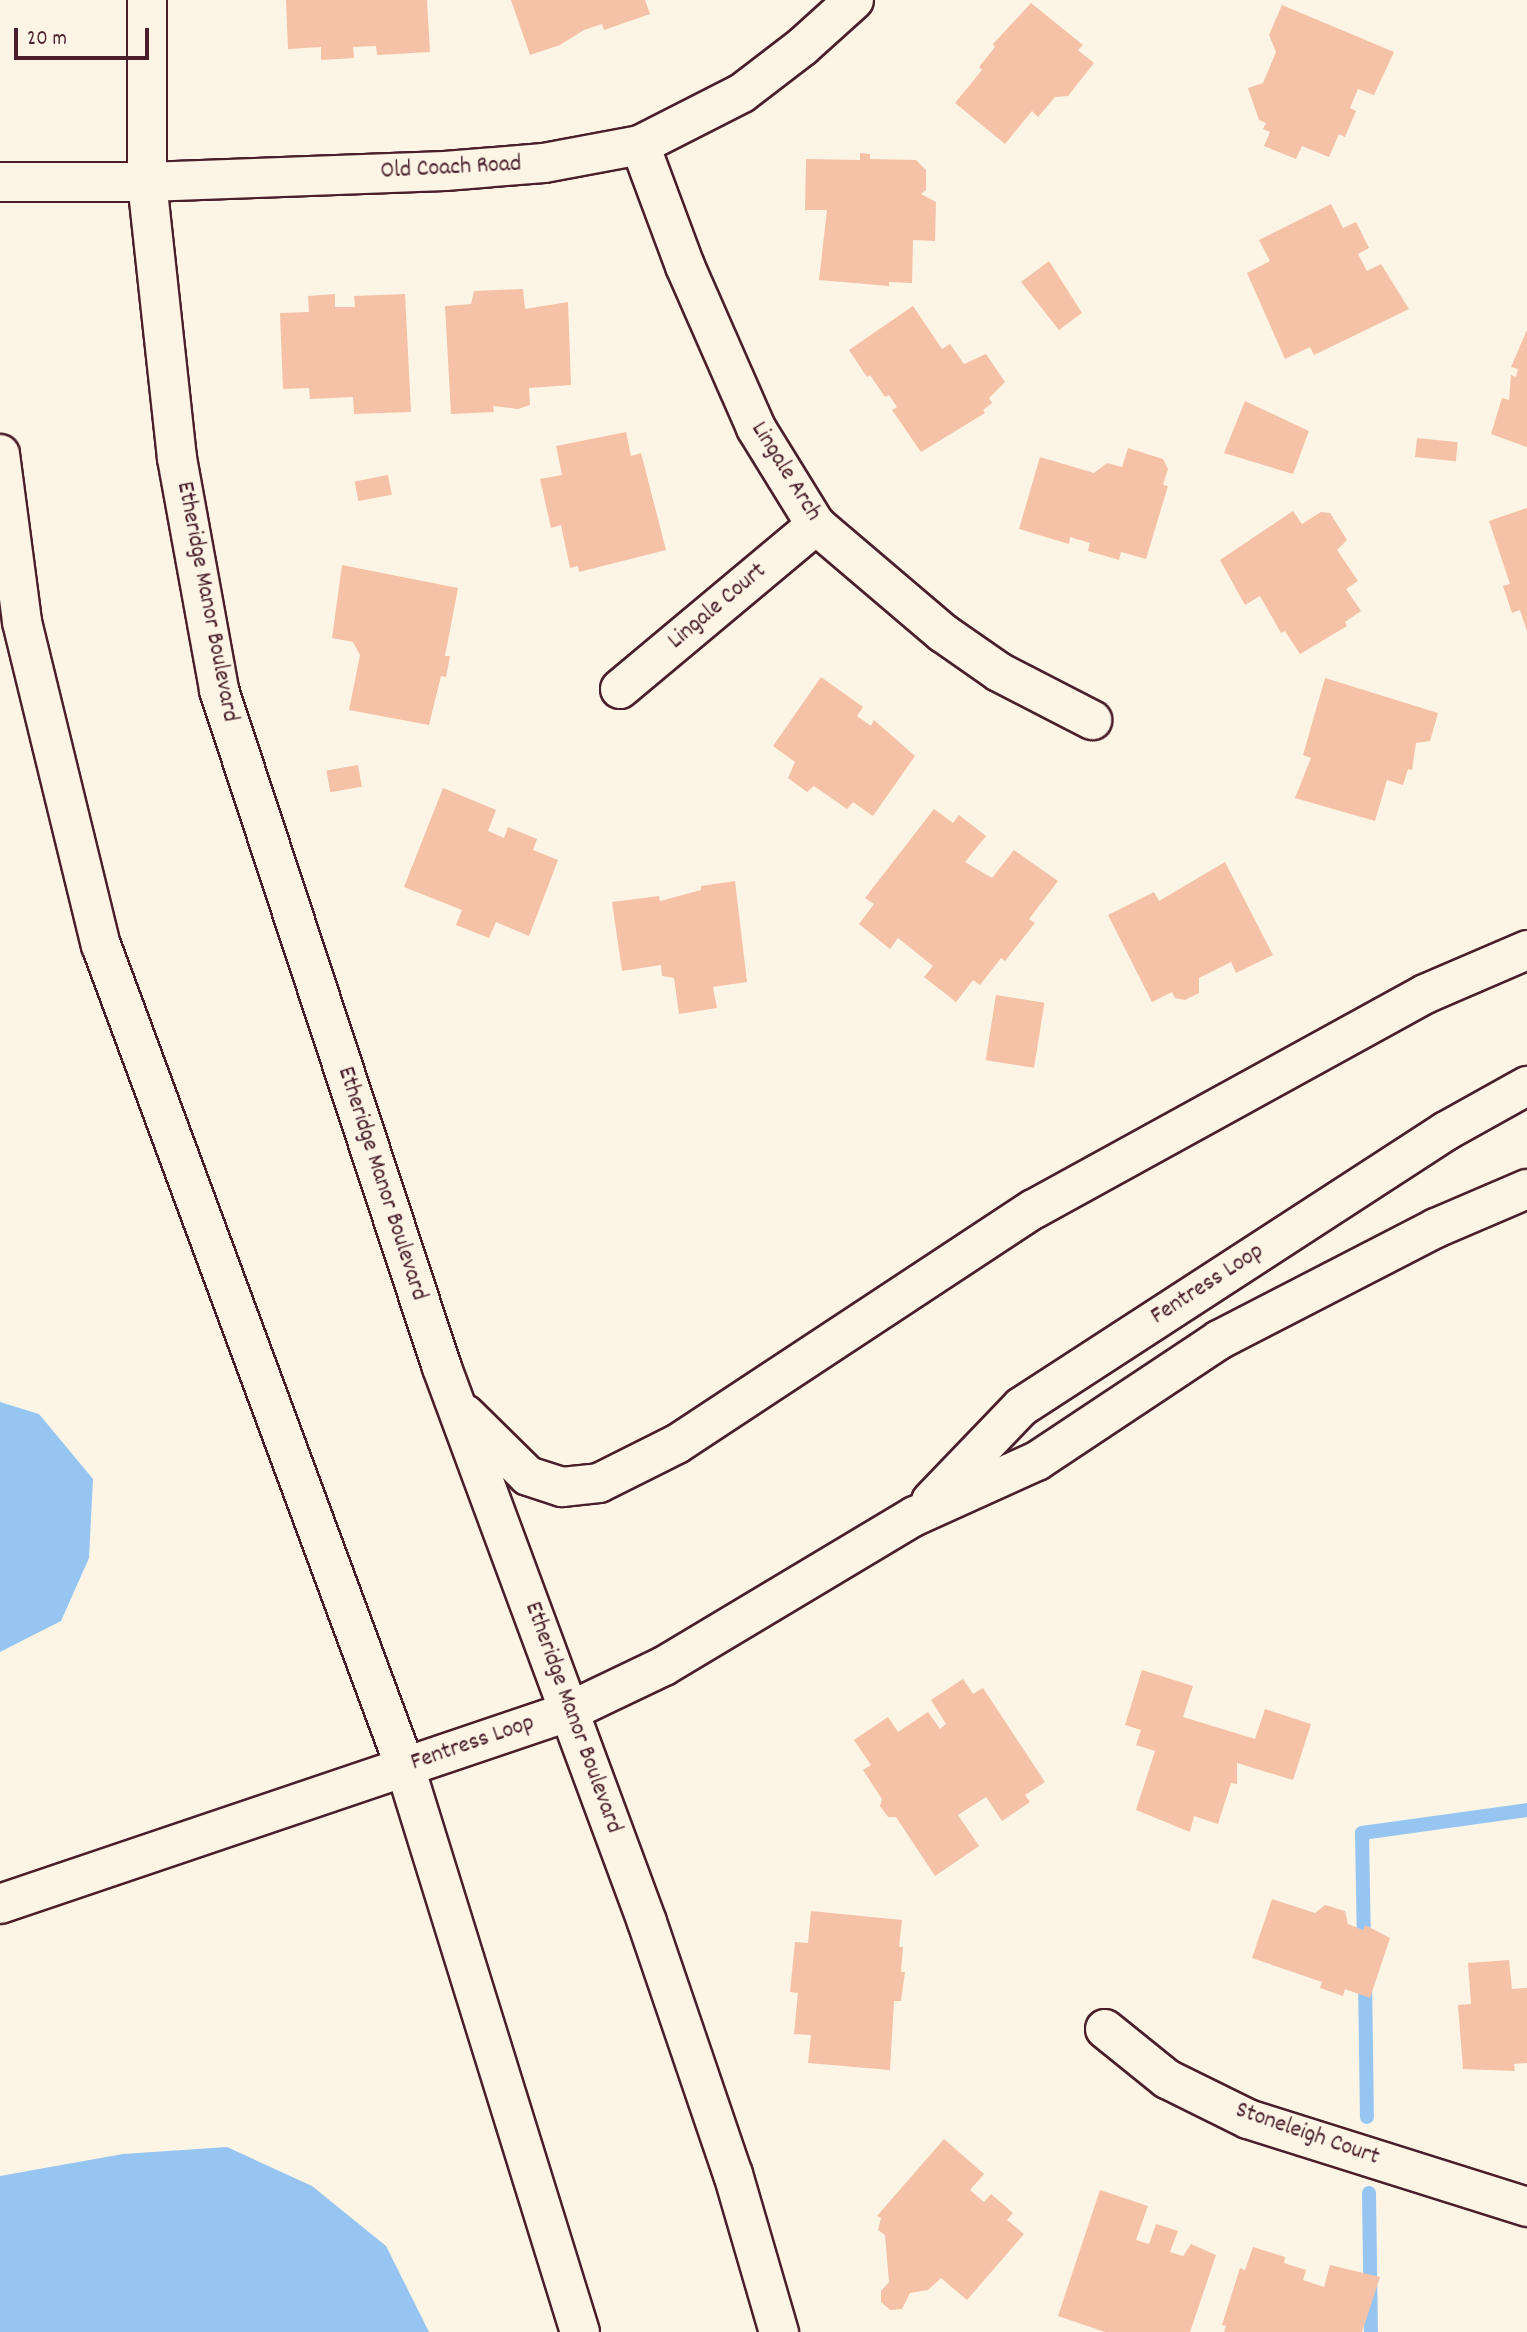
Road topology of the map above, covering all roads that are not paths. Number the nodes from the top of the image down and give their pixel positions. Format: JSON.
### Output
{"nodes":[{"id":1,"x":147,"y":0,"type":"edge"},
{"id":2,"x":853,"y":0,"type":"edge"},
{"id":3,"x":640,"y":145,"type":"junction"},
{"id":4,"x":0,"y":182,"type":"edge"},
{"id":5,"x":147,"y":182,"type":"junction"},
{"id":6,"x":0,"y":454,"type":"edge"},
{"id":7,"x":816,"y":525,"type":"junction"},
{"id":8,"x":620,"y":689,"type":"dead end"},
{"id":9,"x":1093,"y":720,"type":"dead end"},
{"id":10,"x":1527,"y":950,"type":"edge"},
{"id":11,"x":1527,"y":1086,"type":"edge"},
{"id":12,"x":1527,"y":1189,"type":"edge"},
{"id":13,"x":456,"y":1405,"type":"junction"},
{"id":14,"x":915,"y":1516,"type":"junction"},
{"id":15,"x":570,"y":1711,"type":"junction"},
{"id":16,"x":405,"y":1767,"type":"junction"},
{"id":17,"x":0,"y":1904,"type":"edge"},
{"id":18,"x":1105,"y":2029,"type":"dead end"},
{"id":19,"x":1527,"y":2207,"type":"edge"},
{"id":20,"x":580,"y":2332,"type":"edge"},
{"id":21,"x":779,"y":2332,"type":"edge"}],
"edges":[{"from":1,"to":5,"type":"main road","name":"Etheridge Manor Boulevard"},
{"from":2,"to":3,"type":"main road","name":"Old Coach Road"},
{"from":3,"to":5,"type":"main road","name":"Old Coach Road"},
{"from":3,"to":7,"type":"main road","name":"Lingale Arch"},
{"from":4,"to":5,"type":"main road","name":"Old Coach Road"},
{"from":5,"to":13,"type":"main road","name":"Etheridge Manor Boulevard"},
{"from":6,"to":16,"type":"main road"},
{"from":7,"to":8,"type":"main road","name":"Lingale Court"},
{"from":7,"to":9,"type":"main road","name":"Lingale Arch"},
{"from":10,"to":13,"type":"main road"},
{"from":11,"to":14,"type":"main road","name":"Fentress Loop"},
{"from":12,"to":14,"type":"main road","name":"Fentress Loop"},
{"from":13,"to":15,"type":"main road","name":"Etheridge Manor Boulevard"},
{"from":14,"to":15,"type":"main road","name":"Fentress Loop"},
{"from":15,"to":16,"type":"main road","name":"Fentress Loop"},
{"from":15,"to":21,"type":"main road","name":"Etheridge Manor Boulevard"},
{"from":16,"to":17,"type":"main road","name":"Fentress Loop"},
{"from":16,"to":20,"type":"main road"},
{"from":18,"to":19,"type":"main road","name":"Stoneleigh Court"}]}
